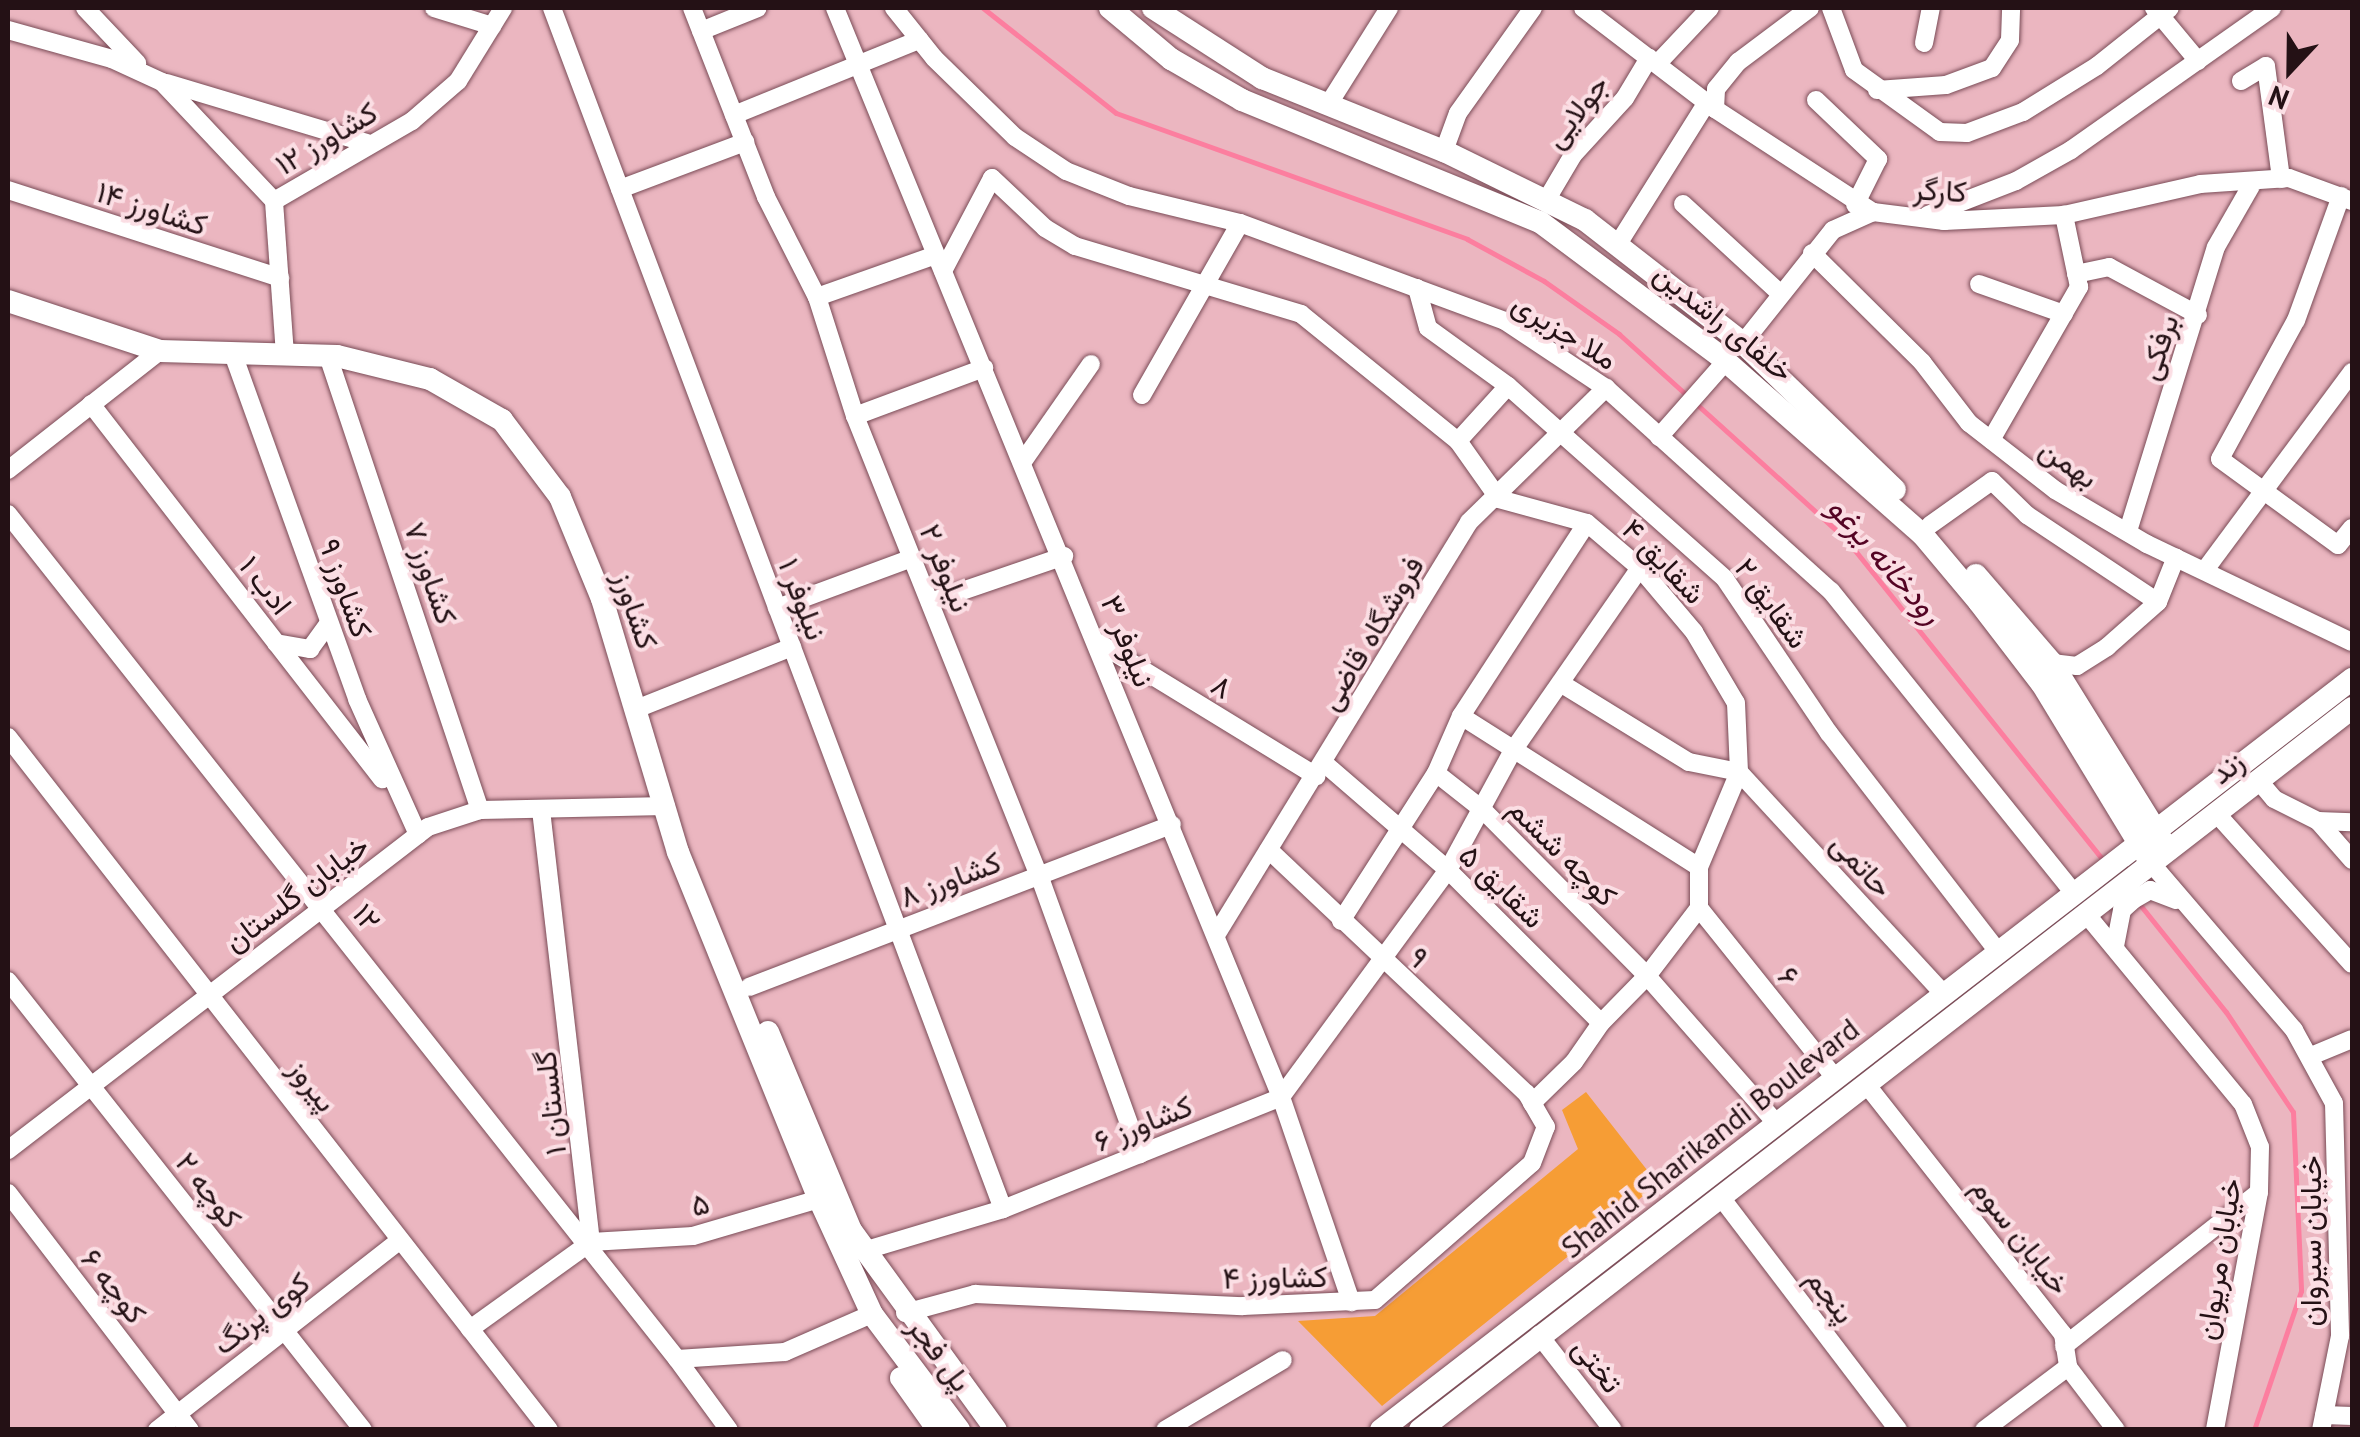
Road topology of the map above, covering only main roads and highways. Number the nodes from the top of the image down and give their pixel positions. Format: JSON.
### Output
{"nodes":[{"id":1,"x":1110,"y":8,"type":"edge"},
{"id":2,"x":1153,"y":8,"type":"edge"},
{"id":3,"x":8,"y":301,"type":"edge"},
{"id":4,"x":1743,"y":344,"type":"junction"},
{"id":5,"x":1726,"y":361,"type":"junction"},
{"id":6,"x":2352,"y":679,"type":"edge"},
{"id":7,"x":2352,"y":708,"type":"edge"},
{"id":8,"x":670,"y":816,"type":"junction"},
{"id":9,"x":2146,"y":858,"type":"junction"},
{"id":10,"x":2081,"y":905,"type":"junction"},
{"id":11,"x":842,"y":1230,"type":"junction"},
{"id":12,"x":880,"y":1314,"type":"junction"},
{"id":13,"x":938,"y":1430,"type":"edge"},
{"id":14,"x":959,"y":1430,"type":"edge"},
{"id":15,"x":974,"y":1430,"type":"edge"},
{"id":16,"x":996,"y":1430,"type":"edge"},
{"id":17,"x":1381,"y":1430,"type":"edge"},
{"id":18,"x":1420,"y":1430,"type":"edge"}],
"edges":[{"from":1,"to":5,"type":"main road","name":"خلفای راشدین"},
{"from":2,"to":4,"type":"main road"},
{"from":3,"to":8,"type":"main road","name":"کشاورز"},
{"from":4,"to":5,"type":"main road"},
{"from":4,"to":9,"type":"main road"},
{"from":5,"to":9,"type":"main road","name":"خلفای راشدین"},
{"from":6,"to":9,"type":"main road","name":"زند"},
{"from":7,"to":9,"type":"main road","name":"زند"},
{"from":8,"to":11,"type":"main road"},
{"from":8,"to":11,"type":"main road","name":"کشاورز"},
{"from":9,"to":10,"type":"main road"},
{"from":10,"to":17,"type":"main road","name":"Shahid Sharikandi Boulevard"},
{"from":10,"to":18,"type":"main road"},
{"from":11,"to":12,"type":"main road","name":"کشاورز"},
{"from":11,"to":12,"type":"main road"},
{"from":12,"to":13,"type":"main road"},
{"from":12,"to":14,"type":"main road","name":"پل فجر"},
{"from":12,"to":15,"type":"main road"},
{"from":12,"to":16,"type":"main road"}]}
